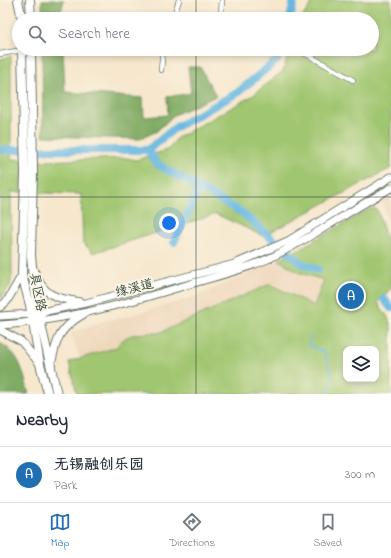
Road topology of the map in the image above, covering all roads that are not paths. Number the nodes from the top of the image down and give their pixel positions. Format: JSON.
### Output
{"nodes":[{"id":1,"x":18,"y":0,"type":"edge"},
{"id":2,"x":22,"y":0,"type":"edge"},
{"id":3,"x":30,"y":0,"type":"edge"},
{"id":4,"x":179,"y":0,"type":"edge"},
{"id":5,"x":222,"y":0,"type":"edge"},
{"id":6,"x":21,"y":12,"type":"edge"},
{"id":7,"x":22,"y":12,"type":"edge"},
{"id":8,"x":30,"y":12,"type":"edge"},
{"id":9,"x":175,"y":12,"type":"edge"},
{"id":10,"x":221,"y":12,"type":"edge"},
{"id":11,"x":12,"y":52,"type":"edge"},
{"id":12,"x":0,"y":54,"type":"edge"},
{"id":13,"x":25,"y":56,"type":"edge"},
{"id":14,"x":163,"y":56,"type":"edge"},
{"id":15,"x":310,"y":56,"type":"edge"},
{"id":16,"x":161,"y":70,"type":"dead end"},
{"id":17,"x":353,"y":80,"type":"dead end"},
{"id":18,"x":29,"y":172,"type":"junction"},
{"id":19,"x":391,"y":177,"type":"edge"},
{"id":20,"x":391,"y":188,"type":"edge"},
{"id":21,"x":290,"y":244,"type":"junction"},
{"id":22,"x":32,"y":265,"type":"junction"},
{"id":23,"x":22,"y":275,"type":"junction"},
{"id":24,"x":86,"y":303,"type":"junction"},
{"id":25,"x":0,"y":307,"type":"edge"},
{"id":26,"x":91,"y":310,"type":"junction"},
{"id":27,"x":35,"y":313,"type":"junction"},
{"id":28,"x":0,"y":316,"type":"edge"},
{"id":29,"x":36,"y":322,"type":"junction"},
{"id":30,"x":0,"y":325,"type":"edge"},
{"id":31,"x":0,"y":330,"type":"edge"},
{"id":32,"x":40,"y":364,"type":"junction"},
{"id":33,"x":50,"y":370,"type":"junction"},
{"id":34,"x":48,"y":394,"type":"edge"},
{"id":35,"x":57,"y":394,"type":"edge"}],
"edges":[{"from":1,"to":6,"type":"highway"},
{"from":2,"to":7,"type":"highway"},
{"from":3,"to":8,"type":"highway"},
{"from":4,"to":9,"type":"street"},
{"from":5,"to":10,"type":"street"},
{"from":11,"to":12,"type":"street"},
{"from":13,"to":18,"type":"highway","name":"具区路"},
{"from":14,"to":16,"type":"street"},
{"from":15,"to":17,"type":"street"},
{"from":18,"to":22,"type":"highway","name":"具区路"},
{"from":18,"to":23,"type":"highway","name":"具区路"},
{"from":19,"to":21,"type":"main road"},
{"from":20,"to":21,"type":"main road"},
{"from":21,"to":24,"type":"main road","name":"缘溪道"},
{"from":21,"to":26,"type":"main road","name":"缘溪道"},
{"from":22,"to":24,"type":"main road"},
{"from":22,"to":27,"type":"highway","name":"具区路"},
{"from":23,"to":25,"type":"main road"},
{"from":23,"to":27,"type":"highway","name":"具区路"},
{"from":24,"to":27,"type":"main road","name":"缘溪道"},
{"from":26,"to":29,"type":"main road","name":"缘溪道"},
{"from":26,"to":33,"type":"main road"},
{"from":27,"to":28,"type":"main road","name":"缘溪道"},
{"from":27,"to":29,"type":"highway","name":"具区路"},
{"from":29,"to":30,"type":"main road","name":"缘溪道"},
{"from":29,"to":32,"type":"highway","name":"具区路"},
{"from":29,"to":33,"type":"highway","name":"具区路"},
{"from":31,"to":32,"type":"main road"},
{"from":32,"to":34,"type":"highway","name":"具区路"},
{"from":33,"to":35,"type":"highway","name":"具区路"}]}
